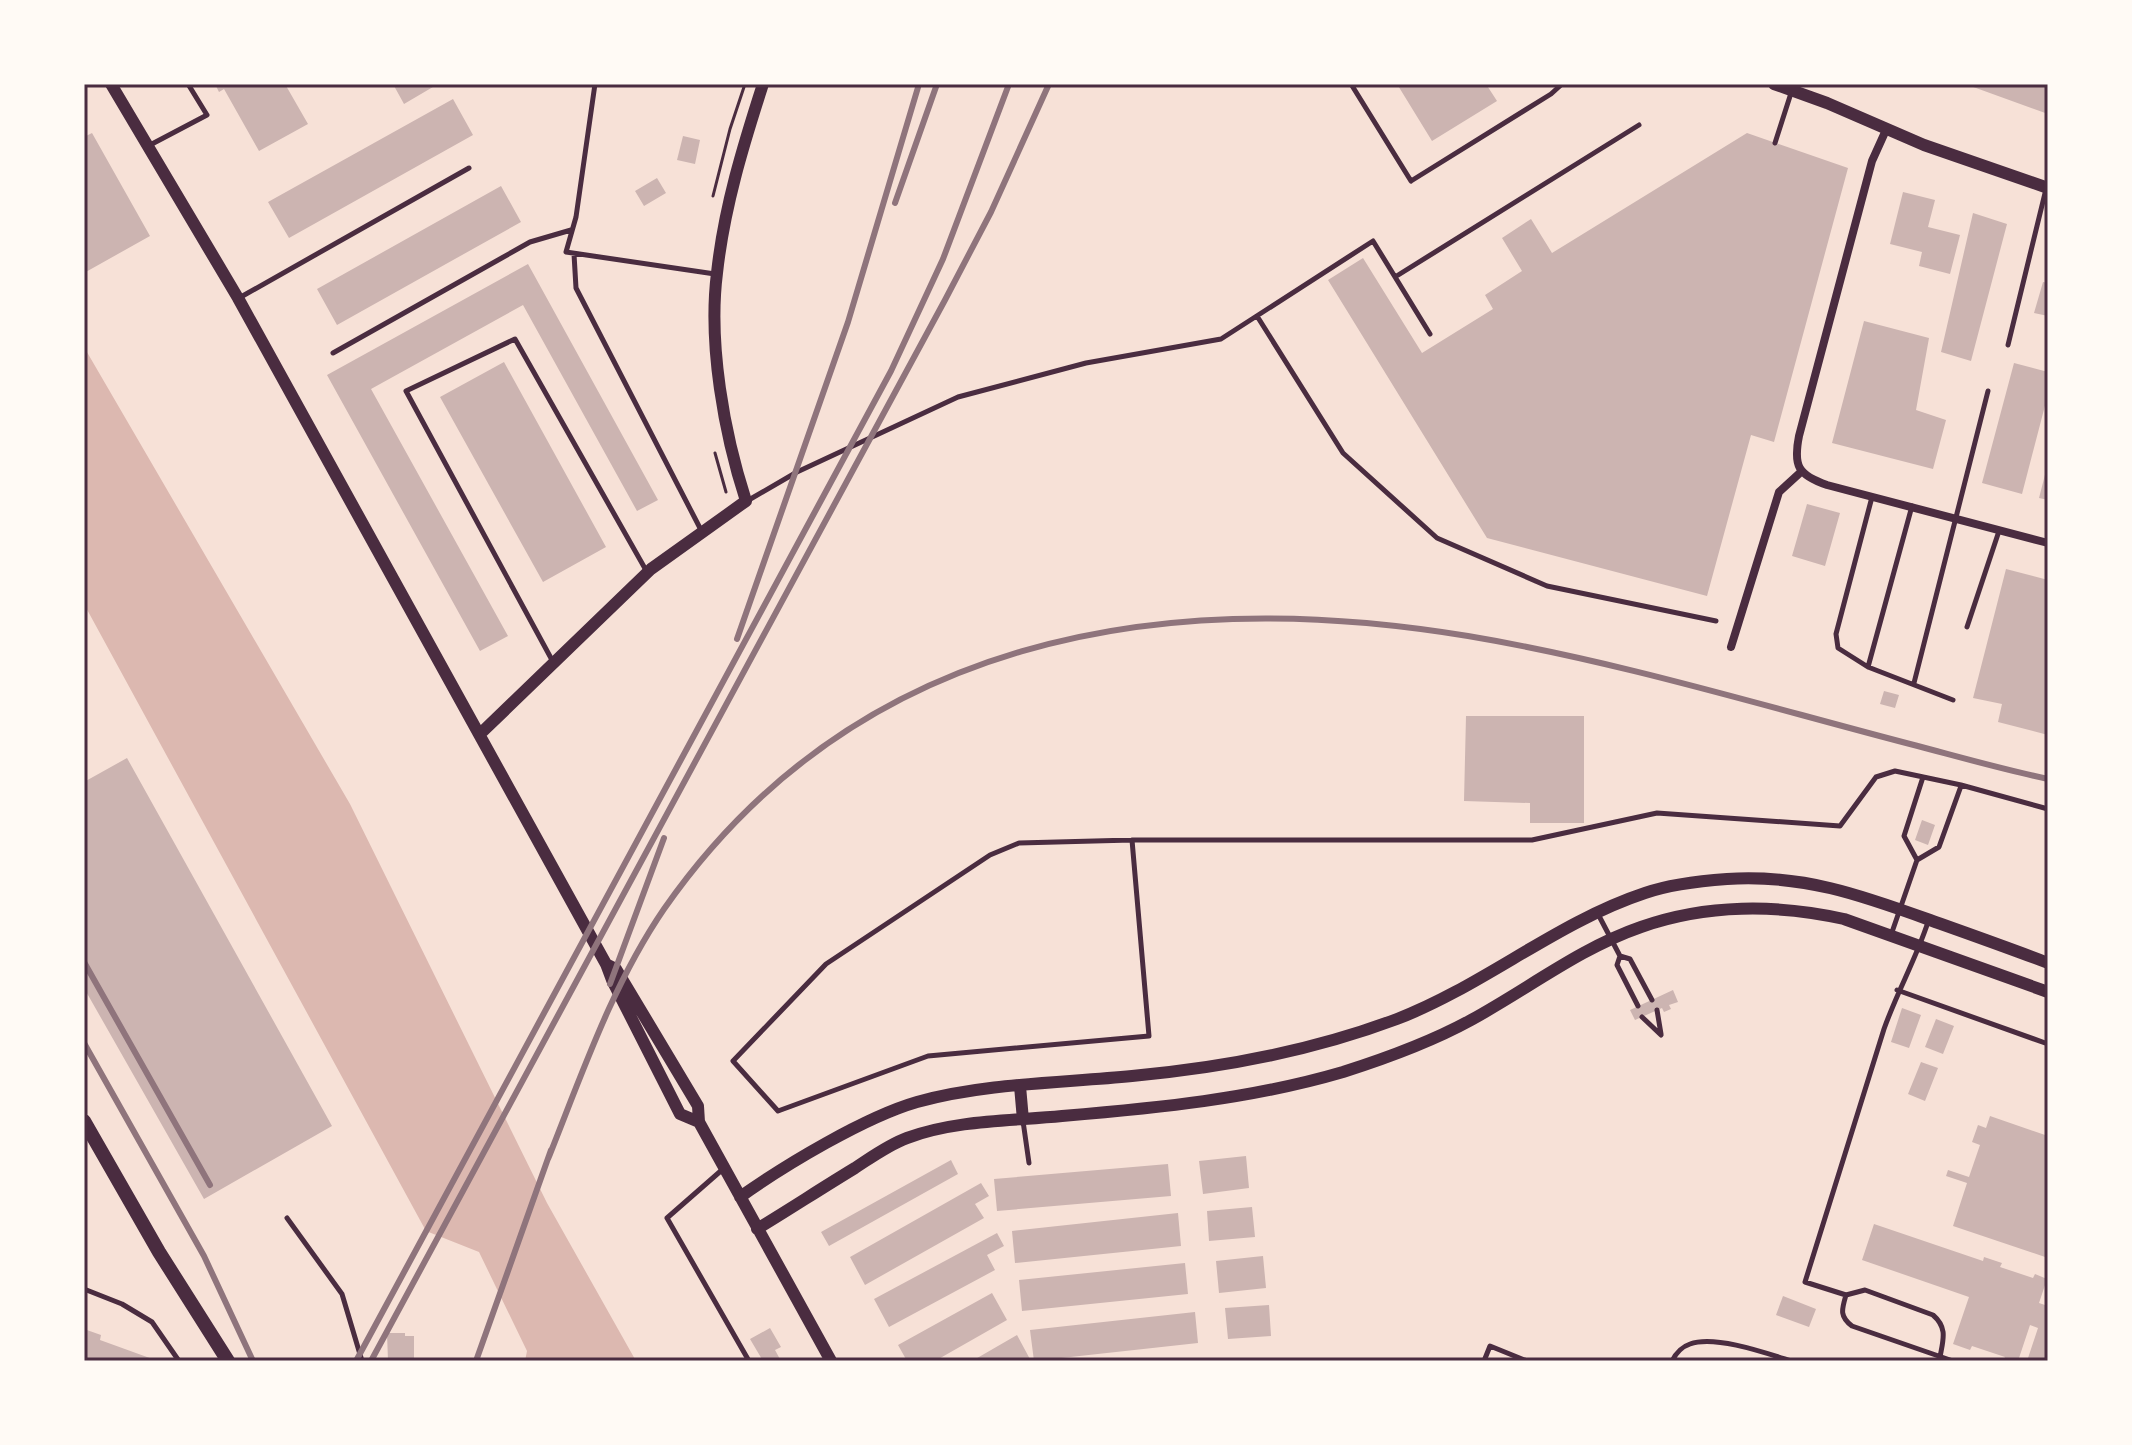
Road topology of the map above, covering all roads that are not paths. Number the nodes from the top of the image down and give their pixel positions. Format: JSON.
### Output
{"nodes":[{"id":1,"x":111,"y":84,"type":"edge"},
{"id":2,"x":188,"y":84,"type":"edge"},
{"id":3,"x":595,"y":84,"type":"edge"},
{"id":4,"x":763,"y":84,"type":"edge"},
{"id":5,"x":1351,"y":84,"type":"edge"},
{"id":6,"x":1562,"y":84,"type":"edge"},
{"id":7,"x":1774,"y":84,"type":"edge"},
{"id":8,"x":1792,"y":90,"type":"junction"},
{"id":9,"x":1639,"y":125,"type":"dead end"},
{"id":10,"x":1886,"y":130,"type":"junction"},
{"id":11,"x":1775,"y":143,"type":"dead end"},
{"id":12,"x":149,"y":146,"type":"junction"},
{"id":13,"x":469,"y":168,"type":"dead end"},
{"id":14,"x":2047,"y":188,"type":"edge"},
{"id":15,"x":572,"y":229,"type":"junction"},
{"id":16,"x":574,"y":254,"type":"junction"},
{"id":17,"x":716,"y":274,"type":"junction"},
{"id":18,"x":1395,"y":277,"type":"junction"},
{"id":19,"x":238,"y":298,"type":"junction"},
{"id":20,"x":1257,"y":316,"type":"junction"},
{"id":21,"x":1430,"y":334,"type":"dead end"},
{"id":22,"x":2008,"y":345,"type":"dead end"},
{"id":23,"x":333,"y":353,"type":"dead end"},
{"id":24,"x":1988,"y":391,"type":"dead end"},
{"id":25,"x":1804,"y":474,"type":"junction"},
{"id":26,"x":1872,"y":496,"type":"junction"},
{"id":27,"x":746,"y":501,"type":"junction"},
{"id":28,"x":1912,"y":506,"type":"junction"},
{"id":29,"x":1956,"y":518,"type":"junction"},
{"id":30,"x":1999,"y":530,"type":"junction"},
{"id":31,"x":702,"y":531,"type":"junction"},
{"id":32,"x":2048,"y":543,"type":"edge"},
{"id":33,"x":647,"y":573,"type":"junction"},
{"id":34,"x":1716,"y":621,"type":"dead end"},
{"id":35,"x":1967,"y":627,"type":"dead end"},
{"id":36,"x":1731,"y":647,"type":"dead end"},
{"id":37,"x":554,"y":663,"type":"junction"},
{"id":38,"x":1868,"y":667,"type":"junction"},
{"id":39,"x":1914,"y":683,"type":"junction"},
{"id":40,"x":1953,"y":700,"type":"dead end"},
{"id":41,"x":480,"y":734,"type":"junction"},
{"id":42,"x":1923,"y":777,"type":"junction"},
{"id":43,"x":1961,"y":785,"type":"junction"},
{"id":44,"x":2048,"y":809,"type":"edge"},
{"id":45,"x":1132,"y":840,"type":"junction"},
{"id":46,"x":1917,"y":860,"type":"junction"},
{"id":47,"x":1900,"y":909,"type":"junction"},
{"id":48,"x":1597,"y":913,"type":"junction"},
{"id":49,"x":1929,"y":920,"type":"junction"},
{"id":50,"x":1891,"y":936,"type":"junction"},
{"id":51,"x":1611,"y":939,"type":"junction"},
{"id":52,"x":1920,"y":946,"type":"junction"},
{"id":53,"x":1620,"y":956,"type":"junction"},
{"id":54,"x":2048,"y":963,"type":"edge"},
{"id":55,"x":606,"y":964,"type":"junction"},
{"id":56,"x":1897,"y":990,"type":"junction"},
{"id":57,"x":2048,"y":992,"type":"edge"},
{"id":58,"x":1652,"y":1000,"type":"dead end"},
{"id":59,"x":1638,"y":1006,"type":"dead end"},
{"id":60,"x":1657,"y":1010,"type":"dead end"},
{"id":61,"x":1642,"y":1017,"type":"dead end"},
{"id":62,"x":2048,"y":1044,"type":"edge"},
{"id":63,"x":1020,"y":1086,"type":"junction"},
{"id":64,"x":1023,"y":1120,"type":"junction"},
{"id":65,"x":84,"y":1121,"type":"edge"},
{"id":66,"x":699,"y":1122,"type":"junction"},
{"id":67,"x":1029,"y":1163,"type":"dead end"},
{"id":68,"x":723,"y":1169,"type":"junction"},
{"id":69,"x":740,"y":1197,"type":"junction"},
{"id":70,"x":287,"y":1218,"type":"dead end"},
{"id":71,"x":757,"y":1229,"type":"junction"},
{"id":72,"x":84,"y":1289,"type":"edge"},
{"id":73,"x":1846,"y":1295,"type":"junction"},
{"id":74,"x":1940,"y":1357,"type":"junction"},
{"id":75,"x":179,"y":1361,"type":"edge"},
{"id":76,"x":228,"y":1361,"type":"edge"},
{"id":77,"x":362,"y":1361,"type":"edge"},
{"id":78,"x":749,"y":1361,"type":"edge"},
{"id":79,"x":831,"y":1361,"type":"edge"},
{"id":80,"x":1484,"y":1361,"type":"edge"},
{"id":81,"x":1527,"y":1361,"type":"edge"},
{"id":82,"x":1672,"y":1361,"type":"edge"},
{"id":83,"x":1791,"y":1361,"type":"edge"},
{"id":84,"x":1953,"y":1361,"type":"edge"}],
"edges":[{"from":1,"to":12,"type":"street"},
{"from":2,"to":12,"type":"lane"},
{"from":3,"to":15,"type":"lane"},
{"from":4,"to":17,"type":"street"},
{"from":5,"to":6,"type":"lane"},
{"from":7,"to":8,"type":"street"},
{"from":8,"to":10,"type":"street"},
{"from":8,"to":11,"type":"lane"},
{"from":9,"to":18,"type":"lane"},
{"from":10,"to":14,"type":"street"},
{"from":10,"to":25,"type":"street"},
{"from":12,"to":19,"type":"street"},
{"from":13,"to":19,"type":"lane"},
{"from":14,"to":22,"type":"lane"},
{"from":15,"to":16,"type":"lane"},
{"from":15,"to":23,"type":"lane"},
{"from":16,"to":17,"type":"lane"},
{"from":16,"to":31,"type":"lane"},
{"from":17,"to":27,"type":"street"},
{"from":18,"to":20,"type":"lane"},
{"from":18,"to":21,"type":"lane"},
{"from":19,"to":41,"type":"street"},
{"from":20,"to":27,"type":"lane"},
{"from":20,"to":34,"type":"lane"},
{"from":24,"to":29,"type":"lane"},
{"from":25,"to":26,"type":"street"},
{"from":25,"to":36,"type":"street"},
{"from":26,"to":28,"type":"street"},
{"from":26,"to":38,"type":"lane"},
{"from":27,"to":31,"type":"street"},
{"from":28,"to":29,"type":"street"},
{"from":28,"to":38,"type":"lane"},
{"from":29,"to":30,"type":"street"},
{"from":29,"to":39,"type":"lane"},
{"from":30,"to":32,"type":"street"},
{"from":30,"to":35,"type":"lane"},
{"from":31,"to":33,"type":"street"},
{"from":33,"to":37,"type":"street"},
{"from":33,"to":37,"type":"lane"},
{"from":37,"to":41,"type":"street"},
{"from":38,"to":39,"type":"lane"},
{"from":39,"to":40,"type":"lane"},
{"from":41,"to":55,"type":"street"},
{"from":42,"to":43,"type":"lane"},
{"from":42,"to":45,"type":"lane"},
{"from":42,"to":46,"type":"lane"},
{"from":43,"to":44,"type":"lane"},
{"from":43,"to":46,"type":"lane"},
{"from":45,"to":45,"type":"lane"},
{"from":46,"to":47,"type":"lane"},
{"from":47,"to":48,"type":"street"},
{"from":47,"to":49,"type":"street"},
{"from":47,"to":50,"type":"lane"},
{"from":48,"to":51,"type":"lane"},
{"from":48,"to":63,"type":"street"},
{"from":49,"to":52,"type":"lane"},
{"from":49,"to":54,"type":"street"},
{"from":50,"to":51,"type":"street"},
{"from":50,"to":52,"type":"street"},
{"from":51,"to":53,"type":"lane"},
{"from":51,"to":64,"type":"street"},
{"from":52,"to":56,"type":"lane"},
{"from":52,"to":57,"type":"street"},
{"from":53,"to":58,"type":"lane"},
{"from":53,"to":59,"type":"lane"},
{"from":55,"to":66,"type":"street"},
{"from":55,"to":66,"type":"street"},
{"from":56,"to":62,"type":"lane"},
{"from":56,"to":73,"type":"lane"},
{"from":60,"to":61,"type":"lane"},
{"from":63,"to":64,"type":"street"},
{"from":63,"to":69,"type":"street"},
{"from":64,"to":67,"type":"lane"},
{"from":64,"to":71,"type":"street"},
{"from":65,"to":76,"type":"main road"},
{"from":66,"to":68,"type":"street"},
{"from":68,"to":69,"type":"street"},
{"from":68,"to":78,"type":"lane"},
{"from":69,"to":71,"type":"street"},
{"from":70,"to":77,"type":"lane"},
{"from":71,"to":79,"type":"street"},
{"from":72,"to":75,"type":"lane"},
{"from":73,"to":74,"type":"lane"},
{"from":73,"to":74,"type":"lane"},
{"from":74,"to":84,"type":"lane"},
{"from":80,"to":81,"type":"lane"},
{"from":82,"to":83,"type":"lane"}]}
